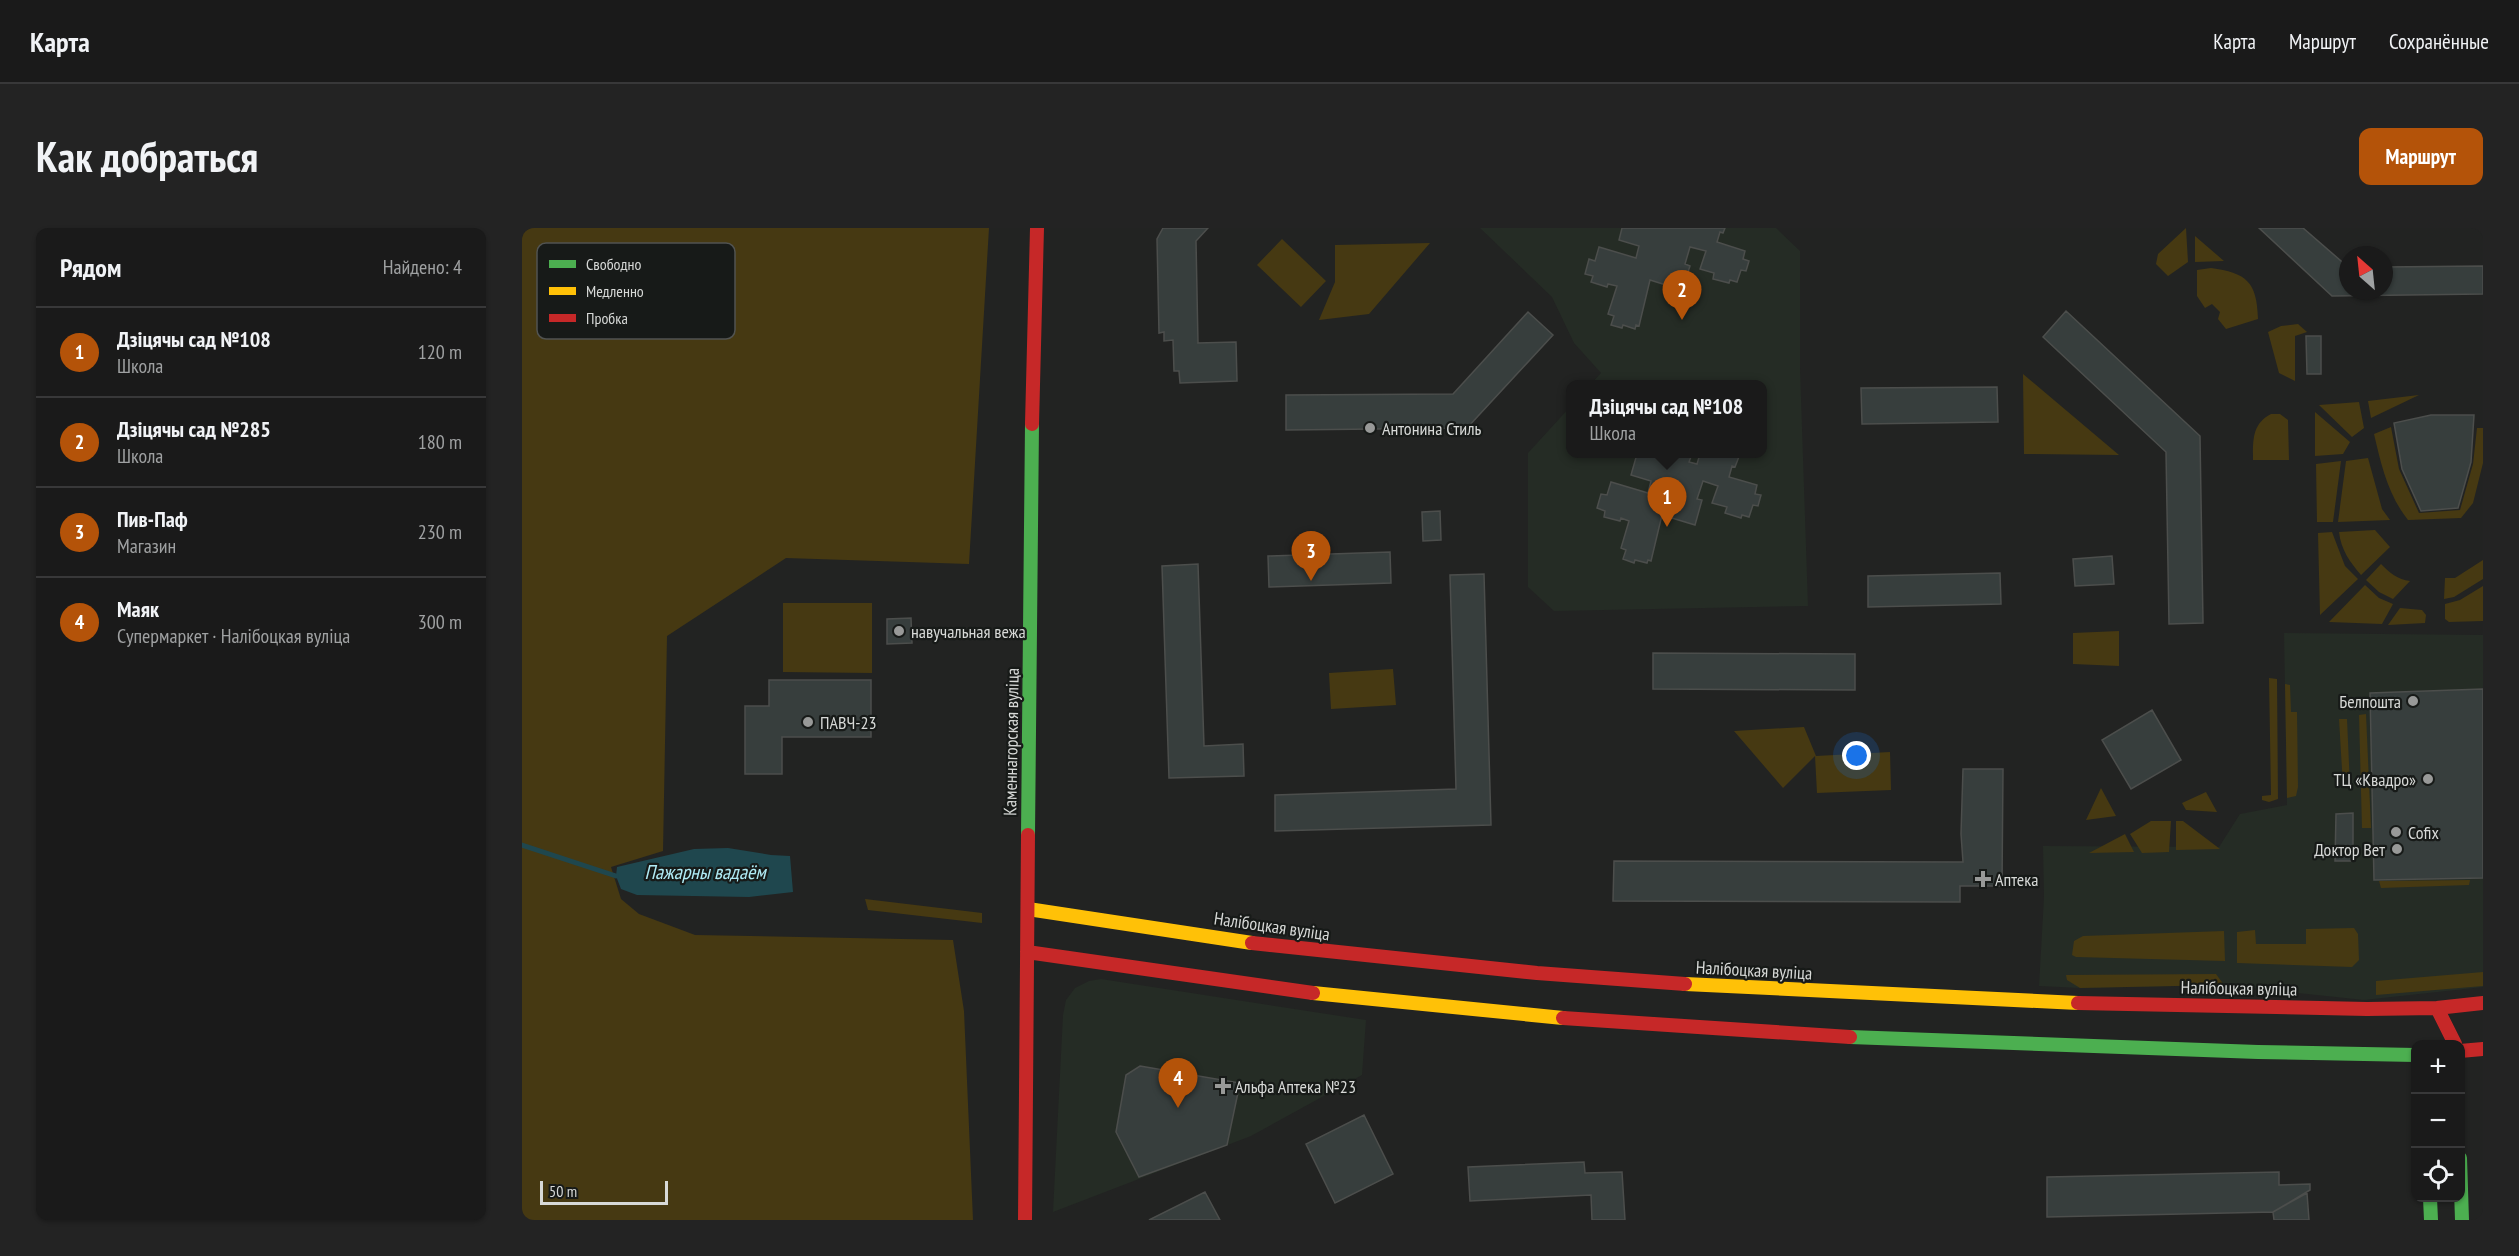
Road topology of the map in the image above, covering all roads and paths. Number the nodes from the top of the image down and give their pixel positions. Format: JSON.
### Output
{"nodes":[{"id":1,"x":1037,"y":228,"type":"edge"},
{"id":2,"x":1028,"y":909,"type":"junction"},
{"id":3,"x":1027,"y":952,"type":"junction"},
{"id":4,"x":2483,"y":1003,"type":"edge"},
{"id":5,"x":2437,"y":1008,"type":"junction"},
{"id":6,"x":2432,"y":1026,"type":"dead end"},
{"id":7,"x":2453,"y":1040,"type":"edge"},
{"id":8,"x":2483,"y":1049,"type":"edge"},
{"id":9,"x":2465,"y":1051,"type":"edge"},
{"id":10,"x":2411,"y":1055,"type":"edge"},
{"id":11,"x":2430,"y":1202,"type":"edge"},
{"id":12,"x":2461,"y":1202,"type":"edge"},
{"id":13,"x":1025,"y":1220,"type":"edge"},
{"id":14,"x":2431,"y":1220,"type":"edge"},
{"id":15,"x":2462,"y":1220,"type":"edge"}],
"edges":[{"from":1,"to":2,"type":"main road","name":"Каменнагорская вуліца"},
{"from":2,"to":3,"type":"main road","name":"Каменнагорская вуліца"},
{"from":2,"to":5,"type":"main road","name":"Налібоцкая вуліца"},
{"from":3,"to":10,"type":"main road"},
{"from":3,"to":13,"type":"main road","name":"Каменнагорская вуліца"},
{"from":4,"to":5,"type":"main road","name":"Налібоцкая вуліца"},
{"from":5,"to":6,"type":"main road"},
{"from":5,"to":7,"type":"main road"},
{"from":8,"to":9,"type":"main road"},
{"from":11,"to":14,"type":"main road"},
{"from":12,"to":15,"type":"main road"}]}
